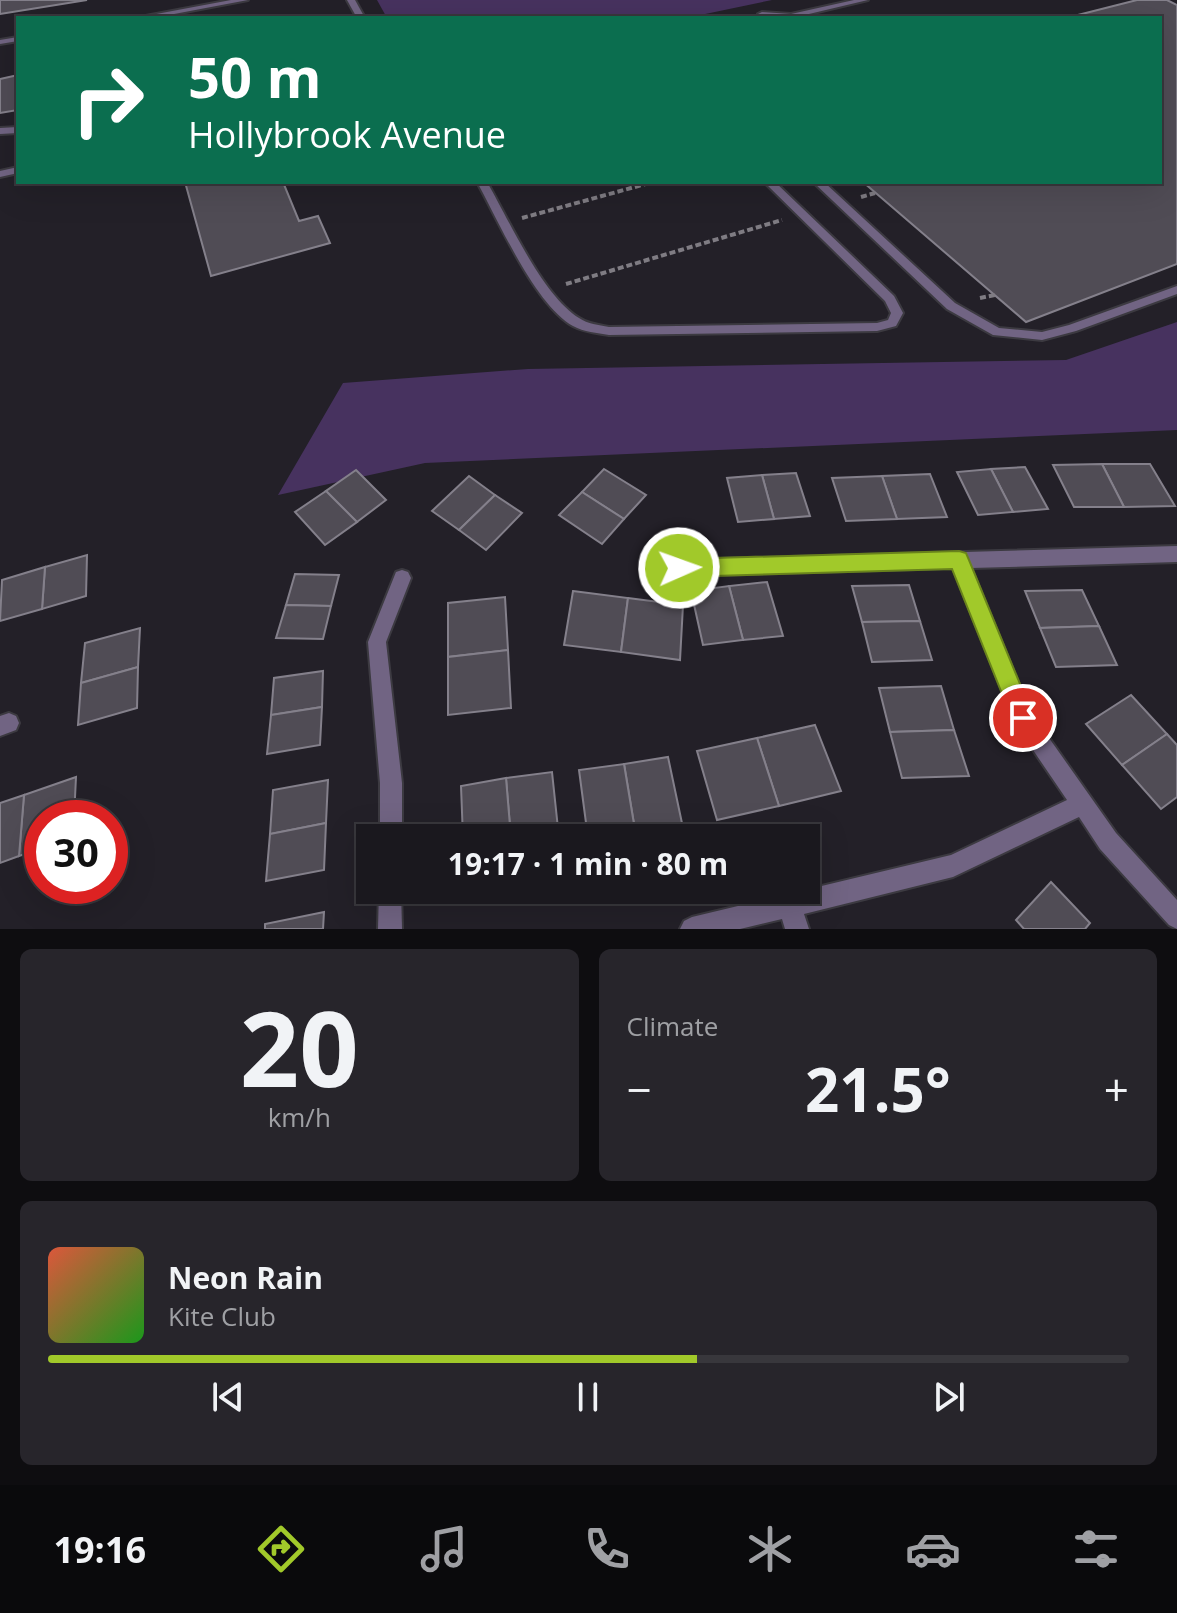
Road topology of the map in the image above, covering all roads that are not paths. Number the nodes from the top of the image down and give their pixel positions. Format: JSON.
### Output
{"nodes":[{"id":1,"x":244,"y":0,"type":"edge"},
{"id":2,"x":819,"y":0,"type":"edge"},
{"id":3,"x":864,"y":0,"type":"edge"},
{"id":4,"x":211,"y":3,"type":"edge"},
{"id":5,"x":762,"y":14,"type":"junction"},
{"id":6,"x":147,"y":16,"type":"edge"},
{"id":7,"x":756,"y":16,"type":"edge"},
{"id":8,"x":483,"y":184,"type":"edge"},
{"id":9,"x":771,"y":184,"type":"edge"},
{"id":10,"x":820,"y":184,"type":"edge"},
{"id":11,"x":1177,"y":290,"type":"edge"},
{"id":12,"x":1177,"y":554,"type":"edge"},
{"id":13,"x":959,"y":560,"type":"junction"},
{"id":14,"x":679,"y":568,"type":"dead end"},
{"id":15,"x":402,"y":578,"type":"dead end"},
{"id":16,"x":1083,"y":804,"type":"junction"},
{"id":17,"x":391,"y":824,"type":"edge"},
{"id":18,"x":390,"y":904,"type":"edge"},
{"id":19,"x":1177,"y":917,"type":"edge"},
{"id":20,"x":794,"y":918,"type":"edge"},
{"id":21,"x":390,"y":929,"type":"edge"},
{"id":22,"x":692,"y":929,"type":"edge"}],
"edges":[{"from":1,"to":4,"type":"lane"},
{"from":2,"to":5,"type":"lane"},
{"from":3,"to":5,"type":"lane"},
{"from":4,"to":6,"type":"lane"},
{"from":5,"to":7,"type":"lane"},
{"from":8,"to":9,"type":"lane"},
{"from":10,"to":11,"type":"lane"},
{"from":12,"to":13,"type":"street"},
{"from":13,"to":14,"type":"street"},
{"from":13,"to":16,"type":"street"},
{"from":15,"to":17,"type":"street"},
{"from":16,"to":19,"type":"street"},
{"from":16,"to":20,"type":"street"},
{"from":18,"to":21,"type":"street"},
{"from":20,"to":22,"type":"street"}]}
